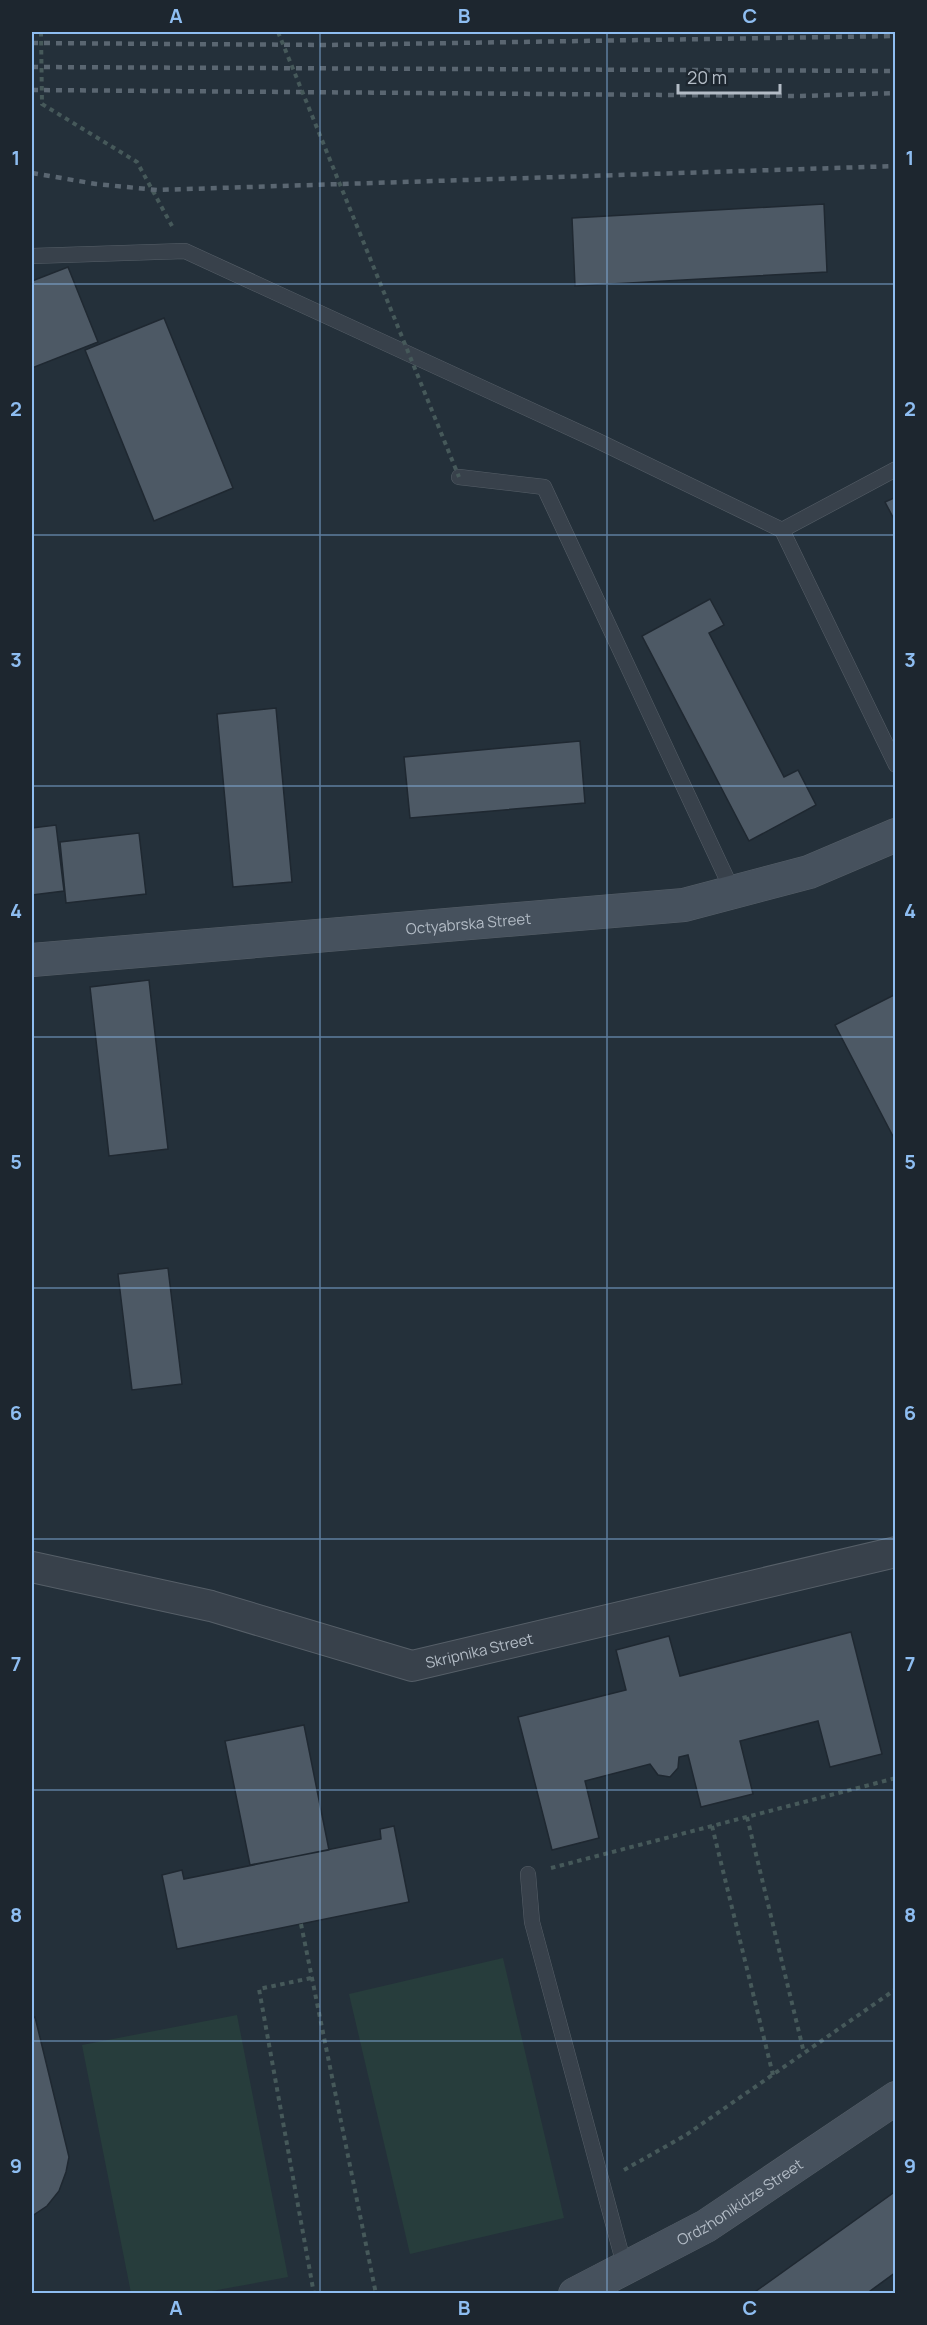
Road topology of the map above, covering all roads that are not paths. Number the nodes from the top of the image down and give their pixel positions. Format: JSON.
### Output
{"nodes":[{"id":1,"x":32,"y":256,"type":"edge"},
{"id":2,"x":896,"y":470,"type":"edge"},
{"id":3,"x":459,"y":477,"type":"road end"},
{"id":4,"x":782,"y":530,"type":"junction"},
{"id":5,"x":896,"y":765,"type":"edge"},
{"id":6,"x":896,"y":835,"type":"edge"},
{"id":7,"x":733,"y":892,"type":"junction"},
{"id":8,"x":32,"y":960,"type":"edge"},
{"id":9,"x":896,"y":1552,"type":"edge"},
{"id":10,"x":32,"y":1567,"type":"edge"},
{"id":11,"x":528,"y":1874,"type":"road end"},
{"id":12,"x":896,"y":2098,"type":"edge"},
{"id":13,"x":625,"y":2268,"type":"junction"},
{"id":14,"x":575,"y":2294,"type":"edge"}],
"edges":[{"from":1,"to":4,"type":"lane"},
{"from":2,"to":4,"type":"lane"},
{"from":3,"to":7,"type":"lane"},
{"from":4,"to":5,"type":"lane"},
{"from":6,"to":7,"type":"main road","name":"Octyabrska Street"},
{"from":7,"to":8,"type":"main road","name":"Octyabrska Street"},
{"from":9,"to":10,"type":"street","name":"Skripnika Street"},
{"from":11,"to":13,"type":"lane"},
{"from":12,"to":13,"type":"main road","name":"Ordzhonikidze Street"},
{"from":13,"to":14,"type":"main road","name":"Ordzhonikidze Street"}]}
